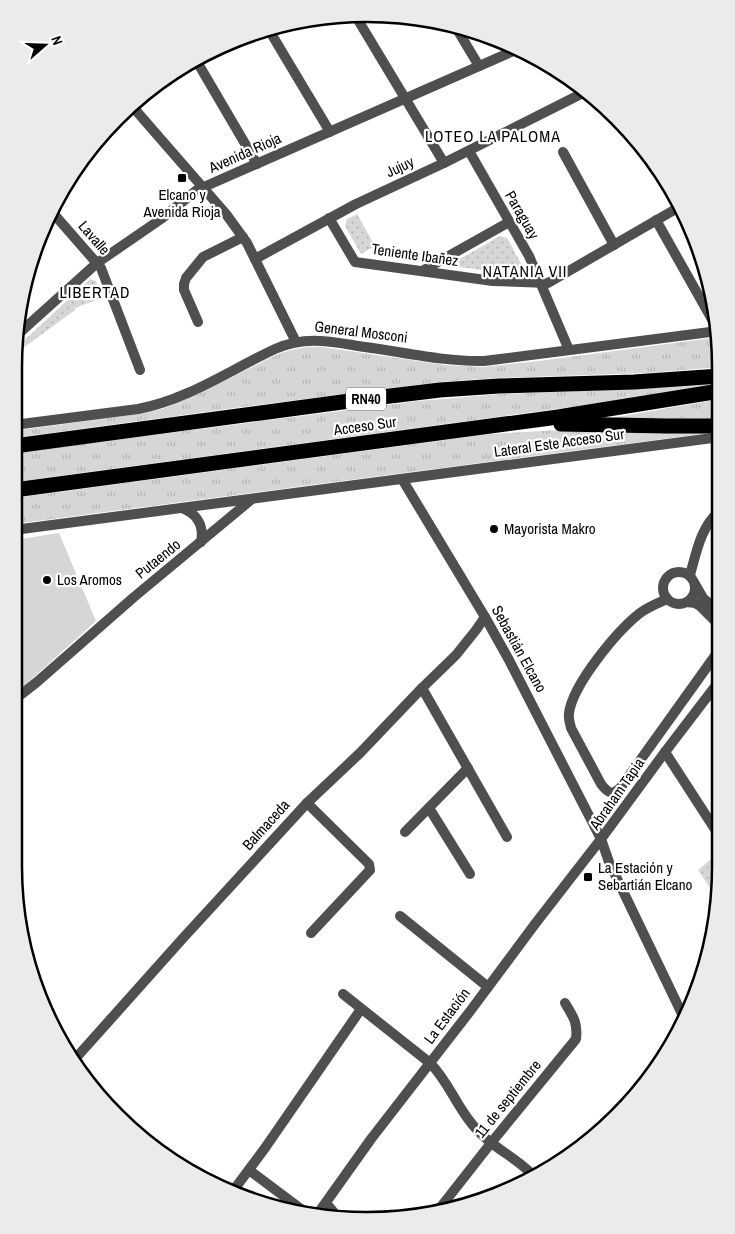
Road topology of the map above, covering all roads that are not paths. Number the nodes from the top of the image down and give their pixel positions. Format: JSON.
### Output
{"nodes":[{"id":1,"x":359,"y":22,"type":"edge"},
{"id":2,"x":460,"y":35,"type":"edge"},
{"id":3,"x":272,"y":36,"type":"edge"},
{"id":4,"x":509,"y":53,"type":"edge"},
{"id":5,"x":200,"y":66,"type":"edge"},
{"id":6,"x":479,"y":66,"type":"junction"},
{"id":7,"x":579,"y":95,"type":"edge"},
{"id":8,"x":405,"y":99,"type":"junction"},
{"id":9,"x":137,"y":111,"type":"edge"},
{"id":10,"x":330,"y":132,"type":"junction"},
{"id":11,"x":469,"y":151,"type":"junction"},
{"id":12,"x":563,"y":152,"type":"dead end"},
{"id":13,"x":444,"y":163,"type":"junction"},
{"id":14,"x":257,"y":164,"type":"junction"},
{"id":15,"x":203,"y":188,"type":"junction"},
{"id":16,"x":674,"y":210,"type":"edge"},
{"id":17,"x":57,"y":218,"type":"edge"},
{"id":18,"x":329,"y":218,"type":"junction"},
{"id":19,"x":656,"y":220,"type":"junction"},
{"id":20,"x":509,"y":222,"type":"junction"},
{"id":21,"x":242,"y":237,"type":"junction"},
{"id":22,"x":614,"y":245,"type":"junction"},
{"id":23,"x":255,"y":259,"type":"junction"},
{"id":24,"x":97,"y":263,"type":"junction"},
{"id":25,"x":422,"y":271,"type":"junction"},
{"id":26,"x":540,"y":283,"type":"junction"},
{"id":27,"x":708,"y":313,"type":"edge"},
{"id":28,"x":198,"y":322,"type":"dead end"},
{"id":29,"x":24,"y":328,"type":"edge"},
{"id":30,"x":711,"y":331,"type":"edge"},
{"id":31,"x":296,"y":342,"type":"junction"},
{"id":32,"x":569,"y":350,"type":"junction"},
{"id":33,"x":140,"y":370,"type":"dead end"},
{"id":34,"x":712,"y":380,"type":"edge"},
{"id":35,"x":712,"y":382,"type":"edge"},
{"id":36,"x":22,"y":424,"type":"edge"},
{"id":37,"x":507,"y":424,"type":"junction"},
{"id":38,"x":712,"y":426,"type":"edge"},
{"id":39,"x":712,"y":437,"type":"edge"},
{"id":40,"x":22,"y":445,"type":"edge"},
{"id":41,"x":402,"y":478,"type":"junction"},
{"id":42,"x":22,"y":489,"type":"edge"},
{"id":43,"x":252,"y":499,"type":"junction"},
{"id":44,"x":182,"y":508,"type":"junction"},
{"id":45,"x":712,"y":521,"type":"edge"},
{"id":46,"x":22,"y":529,"type":"edge"},
{"id":47,"x":201,"y":542,"type":"junction"},
{"id":48,"x":692,"y":580,"type":"junction"},
{"id":49,"x":667,"y":599,"type":"junction"},
{"id":50,"x":687,"y":602,"type":"junction"},
{"id":51,"x":712,"y":606,"type":"edge"},
{"id":52,"x":485,"y":617,"type":"junction"},
{"id":53,"x":712,"y":618,"type":"edge"},
{"id":54,"x":712,"y":660,"type":"edge"},
{"id":55,"x":422,"y":688,"type":"junction"},
{"id":56,"x":712,"y":690,"type":"edge"},
{"id":57,"x":22,"y":694,"type":"edge"},
{"id":58,"x":665,"y":752,"type":"junction"},
{"id":59,"x":468,"y":768,"type":"junction"},
{"id":60,"x":307,"y":803,"type":"junction"},
{"id":61,"x":429,"y":808,"type":"junction"},
{"id":62,"x":712,"y":824,"type":"edge"},
{"id":63,"x":405,"y":832,"type":"dead end"},
{"id":64,"x":506,"y":837,"type":"dead end"},
{"id":65,"x":601,"y":839,"type":"junction"},
{"id":66,"x":470,"y":874,"type":"dead end"},
{"id":67,"x":400,"y":916,"type":"dead end"},
{"id":68,"x":311,"y":933,"type":"dead end"},
{"id":69,"x":488,"y":987,"type":"junction"},
{"id":70,"x":343,"y":994,"type":"dead end"},
{"id":71,"x":565,"y":1003,"type":"dead end"},
{"id":72,"x":361,"y":1009,"type":"junction"},
{"id":73,"x":681,"y":1011,"type":"edge"},
{"id":74,"x":79,"y":1055,"type":"edge"},
{"id":75,"x":430,"y":1063,"type":"junction"},
{"id":76,"x":491,"y":1143,"type":"junction"},
{"id":77,"x":249,"y":1170,"type":"junction"},
{"id":78,"x":528,"y":1171,"type":"edge"},
{"id":79,"x":237,"y":1186,"type":"edge"},
{"id":80,"x":326,"y":1202,"type":"junction"},
{"id":81,"x":444,"y":1203,"type":"edge"},
{"id":82,"x":294,"y":1204,"type":"edge"},
{"id":83,"x":321,"y":1209,"type":"edge"},
{"id":84,"x":332,"y":1210,"type":"edge"}],
"edges":[{"from":1,"to":8,"type":"street"},
{"from":2,"to":6,"type":"street"},
{"from":3,"to":10,"type":"street"},
{"from":4,"to":6,"type":"street","name":"Avenida Rioja"},
{"from":5,"to":14,"type":"street"},
{"from":6,"to":8,"type":"street","name":"Avenida Rioja"},
{"from":7,"to":11,"type":"street","name":"Jujuy"},
{"from":8,"to":10,"type":"street","name":"Avenida Rioja"},
{"from":8,"to":13,"type":"street"},
{"from":9,"to":15,"type":"street"},
{"from":10,"to":14,"type":"street","name":"Avenida Rioja"},
{"from":11,"to":13,"type":"street","name":"Jujuy"},
{"from":11,"to":20,"type":"street","name":"Paraguay"},
{"from":12,"to":22,"type":"street"},
{"from":13,"to":18,"type":"street","name":"Jujuy"},
{"from":14,"to":15,"type":"street","name":"Avenida Rioja"},
{"from":15,"to":21,"type":"street"},
{"from":15,"to":24,"type":"street","name":"Avenida Rioja"},
{"from":16,"to":19,"type":"street","name":"Teniente Ibañez"},
{"from":17,"to":24,"type":"street","name":"Lavalle"},
{"from":18,"to":23,"type":"street","name":"Jujuy"},
{"from":18,"to":25,"type":"street","name":"Teniente Ibañez"},
{"from":19,"to":22,"type":"street","name":"Teniente Ibañez"},
{"from":19,"to":27,"type":"street"},
{"from":20,"to":25,"type":"street"},
{"from":20,"to":26,"type":"street","name":"Paraguay"},
{"from":21,"to":23,"type":"street"},
{"from":21,"to":28,"type":"street"},
{"from":22,"to":26,"type":"street","name":"Teniente Ibañez"},
{"from":23,"to":31,"type":"street"},
{"from":24,"to":29,"type":"street","name":"Avenida Rioja"},
{"from":24,"to":33,"type":"street","name":"Lavalle"},
{"from":25,"to":26,"type":"street","name":"Teniente Ibañez"},
{"from":26,"to":32,"type":"street","name":"Paraguay"},
{"from":30,"to":32,"type":"street","name":"General Mosconi"},
{"from":31,"to":32,"type":"street","name":"General Mosconi"},
{"from":31,"to":36,"type":"street","name":"General Mosconi"},
{"from":34,"to":40,"type":"highway","name":"Acceso Sur","number":"RN40"},
{"from":35,"to":37,"type":"highway","name":"Acceso Sur","number":"RN40"},
{"from":37,"to":38,"type":"highway"},
{"from":37,"to":42,"type":"highway","name":"Acceso Sur","number":"RN40"},
{"from":39,"to":41,"type":"street","name":"Lateral Este Acceso Sur"},
{"from":41,"to":43,"type":"street"},
{"from":41,"to":52,"type":"street","name":"Sebastián Elcano"},
{"from":43,"to":44,"type":"street"},
{"from":43,"to":47,"type":"street","name":"Putaendo"},
{"from":44,"to":46,"type":"street"},
{"from":44,"to":47,"type":"street"},
{"from":45,"to":48,"type":"street"},
{"from":47,"to":57,"type":"street","name":"Putaendo"},
{"from":48,"to":49,"type":"street"},
{"from":48,"to":50,"type":"street"},
{"from":48,"to":51,"type":"street"},
{"from":49,"to":50,"type":"street"},
{"from":49,"to":54,"type":"street"},
{"from":50,"to":53,"type":"street"},
{"from":52,"to":55,"type":"street","name":"Balmaceda"},
{"from":52,"to":65,"type":"street","name":"Sebastián Elcano"},
{"from":55,"to":59,"type":"street"},
{"from":55,"to":60,"type":"street","name":"Balmaceda"},
{"from":56,"to":58,"type":"street","name":"Abraham Tapia"},
{"from":58,"to":62,"type":"street"},
{"from":58,"to":65,"type":"street","name":"Abraham Tapia"},
{"from":59,"to":61,"type":"street"},
{"from":59,"to":64,"type":"street"},
{"from":60,"to":68,"type":"street"},
{"from":60,"to":74,"type":"street","name":"Balmaceda"},
{"from":61,"to":63,"type":"street"},
{"from":61,"to":66,"type":"street"},
{"from":65,"to":69,"type":"street","name":"La Estación"},
{"from":65,"to":73,"type":"street","name":"Abraham Tapia"},
{"from":67,"to":69,"type":"street"},
{"from":69,"to":75,"type":"street","name":"La Estación"},
{"from":70,"to":72,"type":"street"},
{"from":71,"to":76,"type":"street","name":"11 de septiembre"},
{"from":72,"to":75,"type":"street"},
{"from":72,"to":77,"type":"street"},
{"from":75,"to":76,"type":"street"},
{"from":75,"to":80,"type":"street","name":"La Estación"},
{"from":76,"to":78,"type":"street"},
{"from":76,"to":81,"type":"street","name":"11 de septiembre"},
{"from":77,"to":79,"type":"street"},
{"from":77,"to":82,"type":"street"},
{"from":80,"to":83,"type":"street","name":"La Estación"},
{"from":80,"to":84,"type":"street"}]}
